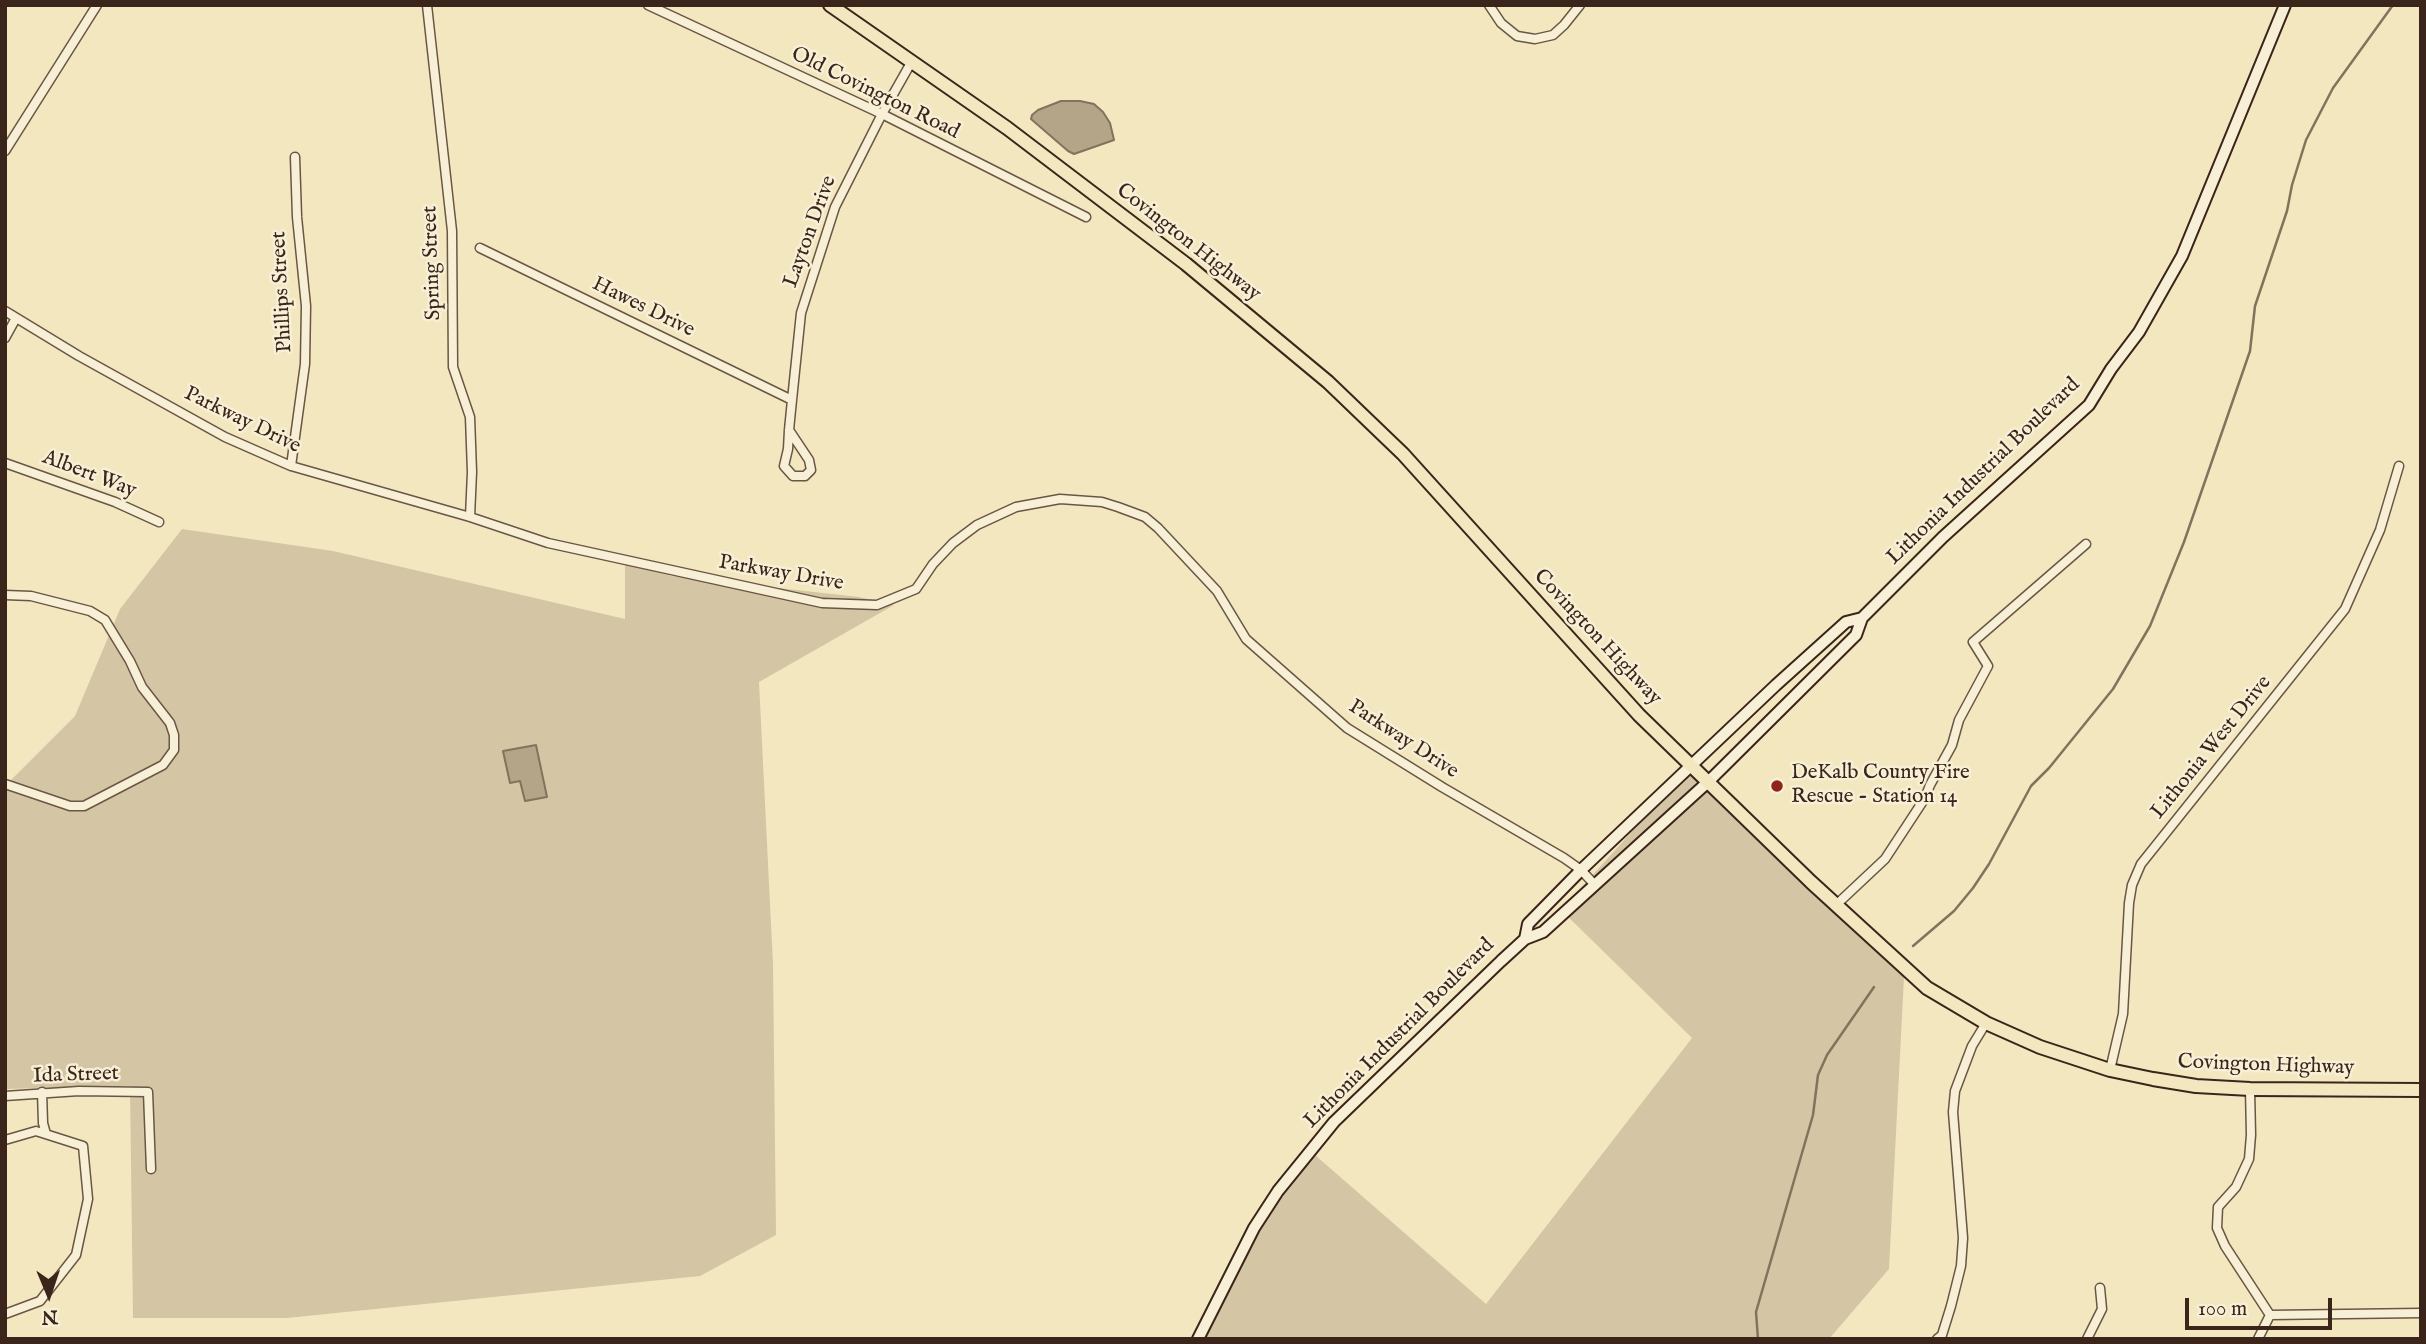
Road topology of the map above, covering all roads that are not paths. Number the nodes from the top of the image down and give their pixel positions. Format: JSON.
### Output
{"nodes":[{"id":1,"x":97,"y":5,"type":"edge"},
{"id":2,"x":427,"y":5,"type":"edge"},
{"id":3,"x":648,"y":5,"type":"edge"},
{"id":4,"x":830,"y":5,"type":"edge"},
{"id":5,"x":1489,"y":5,"type":"edge"},
{"id":6,"x":1580,"y":5,"type":"edge"},
{"id":7,"x":2280,"y":7,"type":"edge"},
{"id":8,"x":912,"y":61,"type":"junction"},
{"id":9,"x":882,"y":114,"type":"junction"},
{"id":10,"x":5,"y":151,"type":"edge"},
{"id":11,"x":295,"y":157,"type":"dead end"},
{"id":12,"x":1086,"y":217,"type":"dead end"},
{"id":13,"x":480,"y":248,"type":"dead end"},
{"id":14,"x":5,"y":311,"type":"edge"},
{"id":15,"x":16,"y":318,"type":"junction"},
{"id":16,"x":5,"y":338,"type":"edge"},
{"id":17,"x":792,"y":400,"type":"junction"},
{"id":18,"x":789,"y":430,"type":"junction"},
{"id":19,"x":5,"y":463,"type":"edge"},
{"id":20,"x":291,"y":466,"type":"junction"},
{"id":21,"x":2399,"y":466,"type":"dead end"},
{"id":22,"x":470,"y":517,"type":"junction"},
{"id":23,"x":159,"y":522,"type":"dead end"},
{"id":24,"x":2086,"y":544,"type":"dead end"},
{"id":25,"x":5,"y":595,"type":"edge"},
{"id":26,"x":1862,"y":618,"type":"junction"},
{"id":27,"x":1692,"y":765,"type":"junction"},
{"id":28,"x":1709,"y":781,"type":"junction"},
{"id":29,"x":5,"y":784,"type":"edge"},
{"id":30,"x":1581,"y":870,"type":"junction"},
{"id":31,"x":1595,"y":885,"type":"junction"},
{"id":32,"x":1836,"y":905,"type":"junction"},
{"id":33,"x":1525,"y":939,"type":"junction"},
{"id":34,"x":1986,"y":1023,"type":"junction"},
{"id":35,"x":2110,"y":1070,"type":"junction"},
{"id":36,"x":2250,"y":1089,"type":"junction"},
{"id":37,"x":2421,"y":1090,"type":"edge"},
{"id":38,"x":42,"y":1092,"type":"junction"},
{"id":39,"x":5,"y":1096,"type":"edge"},
{"id":40,"x":47,"y":1134,"type":"junction"},
{"id":41,"x":5,"y":1140,"type":"edge"},
{"id":42,"x":151,"y":1169,"type":"dead end"},
{"id":43,"x":2100,"y":1288,"type":"dead end"},
{"id":44,"x":2421,"y":1313,"type":"edge"},
{"id":45,"x":5,"y":1314,"type":"edge"},
{"id":46,"x":2270,"y":1315,"type":"junction"},
{"id":47,"x":1198,"y":1339,"type":"edge"},
{"id":48,"x":1937,"y":1339,"type":"edge"},
{"id":49,"x":2087,"y":1339,"type":"edge"},
{"id":50,"x":2258,"y":1339,"type":"edge"}],
"edges":[{"from":1,"to":10,"type":"street"},
{"from":2,"to":22,"type":"street","name":"Spring Street"},
{"from":3,"to":9,"type":"street","name":"Old Covington Road"},
{"from":4,"to":8,"type":"main road","name":"Covington Highway"},
{"from":5,"to":6,"type":"street"},
{"from":7,"to":26,"type":"main road","name":"Lithonia Industrial Boulevard"},
{"from":8,"to":9,"type":"street","name":"Layton Drive"},
{"from":8,"to":27,"type":"main road","name":"Covington Highway"},
{"from":9,"to":12,"type":"street","name":"Old Covington Road"},
{"from":9,"to":17,"type":"street","name":"Layton Drive"},
{"from":11,"to":20,"type":"street","name":"Phillips Street"},
{"from":13,"to":17,"type":"street","name":"Hawes Drive"},
{"from":14,"to":15,"type":"street","name":"Parkway Drive"},
{"from":15,"to":16,"type":"street"},
{"from":15,"to":20,"type":"street","name":"Parkway Drive"},
{"from":17,"to":18,"type":"street","name":"Layton Drive"},
{"from":18,"to":18,"type":"street","name":"Layton Drive"},
{"from":19,"to":23,"type":"street","name":"Albert Way"},
{"from":20,"to":22,"type":"street","name":"Parkway Drive"},
{"from":21,"to":35,"type":"street","name":"Lithonia West Drive"},
{"from":22,"to":30,"type":"street","name":"Parkway Drive"},
{"from":24,"to":32,"type":"street"},
{"from":25,"to":29,"type":"street"},
{"from":26,"to":27,"type":"main road","name":"Lithonia Industrial Boulevard"},
{"from":26,"to":28,"type":"main road","name":"Lithonia Industrial Boulevard"},
{"from":27,"to":28,"type":"main road","name":"Covington Highway"},
{"from":27,"to":30,"type":"main road","name":"Lithonia Industrial Boulevard"},
{"from":28,"to":31,"type":"main road","name":"Lithonia Industrial Boulevard"},
{"from":28,"to":32,"type":"main road","name":"Covington Highway"},
{"from":30,"to":31,"type":"street","name":"Parkway Drive"},
{"from":30,"to":33,"type":"main road","name":"Lithonia Industrial Boulevard"},
{"from":31,"to":33,"type":"main road","name":"Lithonia Industrial Boulevard"},
{"from":32,"to":34,"type":"main road","name":"Covington Highway"},
{"from":33,"to":47,"type":"main road","name":"Lithonia Industrial Boulevard"},
{"from":34,"to":35,"type":"main road","name":"Covington Highway"},
{"from":34,"to":48,"type":"street"},
{"from":35,"to":36,"type":"main road","name":"Covington Highway"},
{"from":36,"to":37,"type":"main road","name":"Covington Highway"},
{"from":36,"to":46,"type":"street"},
{"from":38,"to":39,"type":"street","name":"Ida Street"},
{"from":38,"to":40,"type":"street"},
{"from":38,"to":42,"type":"street","name":"Ida Street"},
{"from":40,"to":41,"type":"street"},
{"from":40,"to":45,"type":"street"},
{"from":43,"to":49,"type":"street"},
{"from":44,"to":46,"type":"street"},
{"from":46,"to":50,"type":"street"}]}
